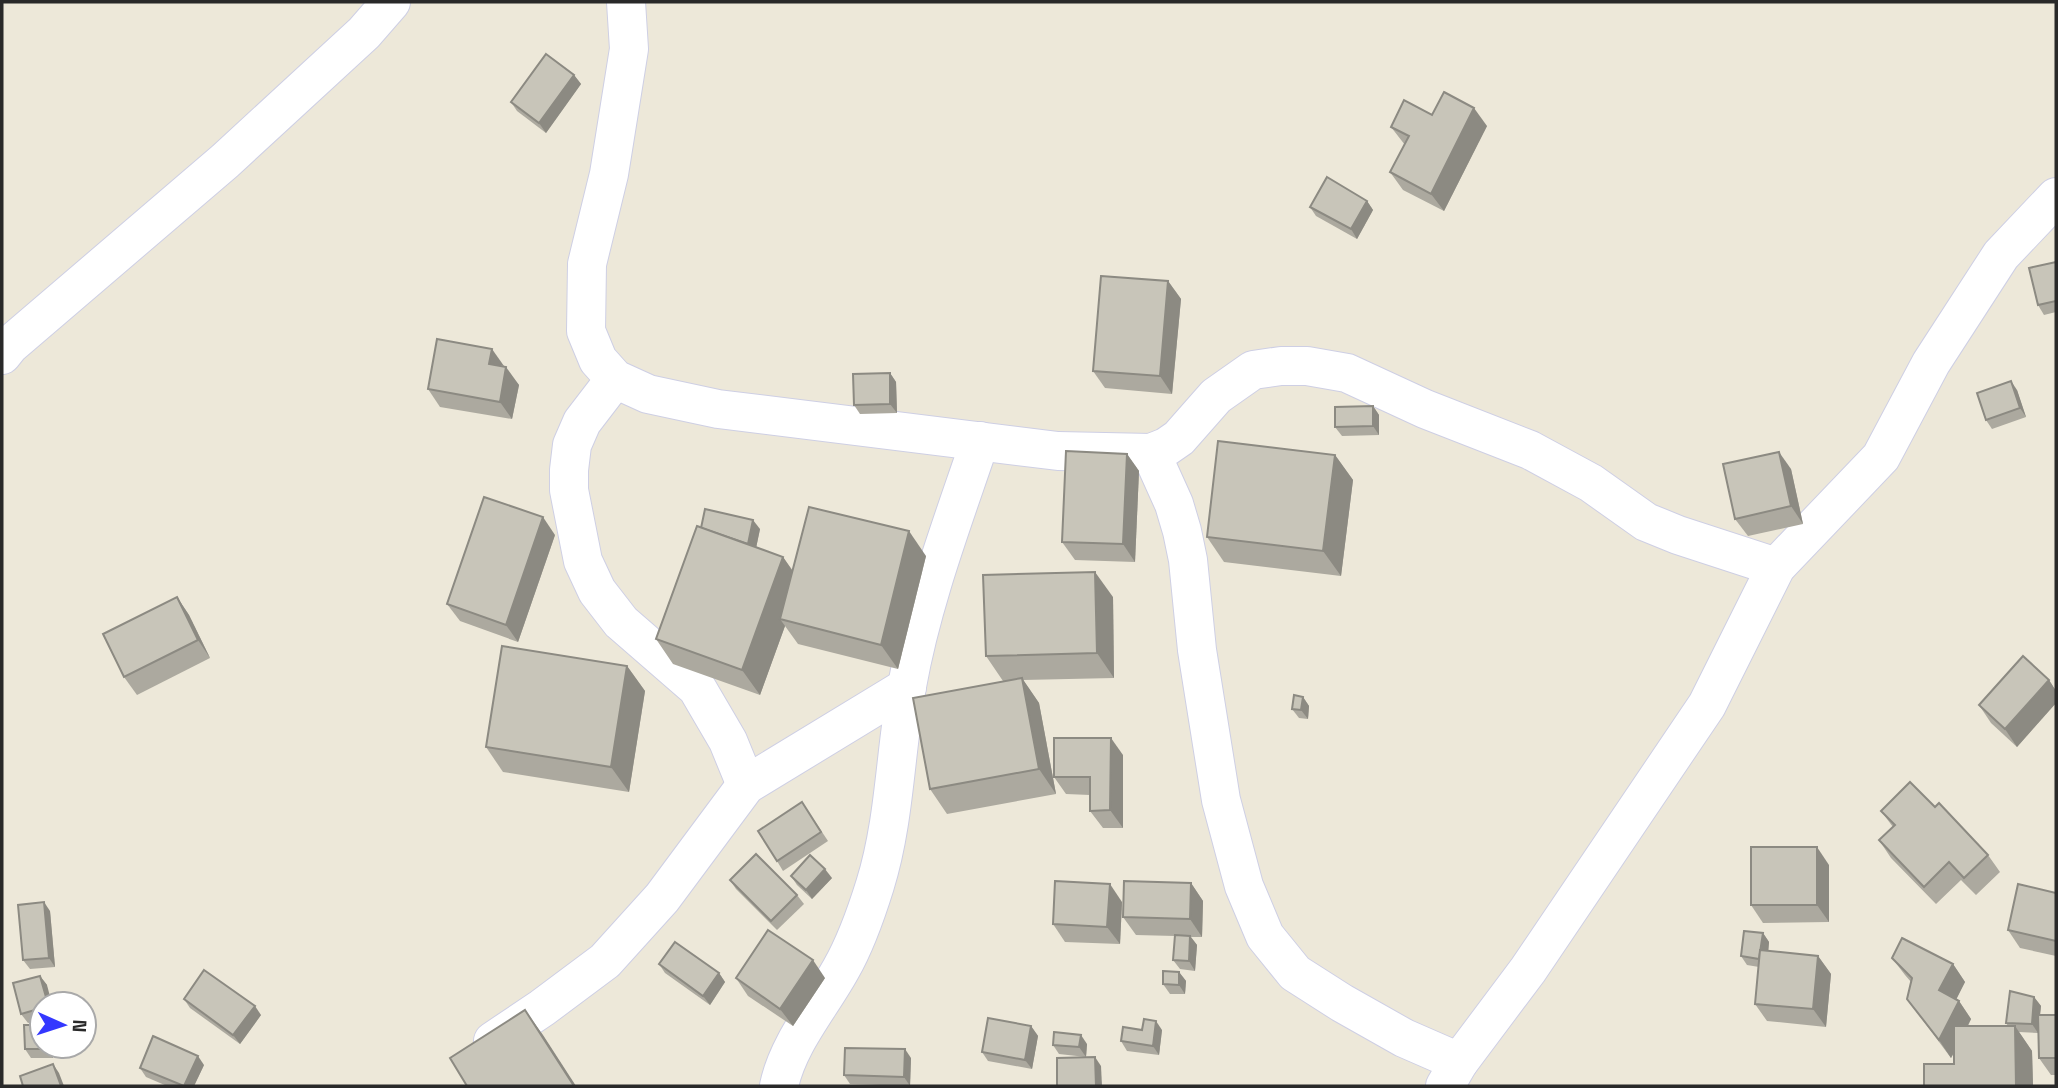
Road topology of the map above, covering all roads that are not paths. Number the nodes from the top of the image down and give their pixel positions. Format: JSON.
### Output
{"nodes":[{"id":1,"x":391,"y":2,"type":"edge"},
{"id":2,"x":626,"y":2,"type":"edge"},
{"id":3,"x":2056,"y":197,"type":"edge"},
{"id":4,"x":2,"y":355,"type":"edge"},
{"id":5,"x":615,"y":379,"type":"junction"},
{"id":6,"x":979,"y":441,"type":"junction"},
{"id":7,"x":1151,"y":453,"type":"junction"},
{"id":8,"x":1776,"y":567,"type":"junction"},
{"id":9,"x":907,"y":687,"type":"junction"},
{"id":10,"x":746,"y":785,"type":"junction"},
{"id":11,"x":493,"y":1041,"type":"edge"},
{"id":12,"x":1452,"y":1074,"type":"edge"},
{"id":13,"x":779,"y":1086,"type":"edge"}],
"edges":[{"from":1,"to":4,"type":"street"},
{"from":2,"to":5,"type":"street"},
{"from":3,"to":8,"type":"street"},
{"from":5,"to":6,"type":"street"},
{"from":5,"to":10,"type":"street"},
{"from":6,"to":7,"type":"street"},
{"from":6,"to":9,"type":"street"},
{"from":7,"to":8,"type":"street"},
{"from":7,"to":12,"type":"street"},
{"from":8,"to":12,"type":"street"},
{"from":9,"to":10,"type":"street"},
{"from":9,"to":13,"type":"street"},
{"from":10,"to":11,"type":"street"}]}
